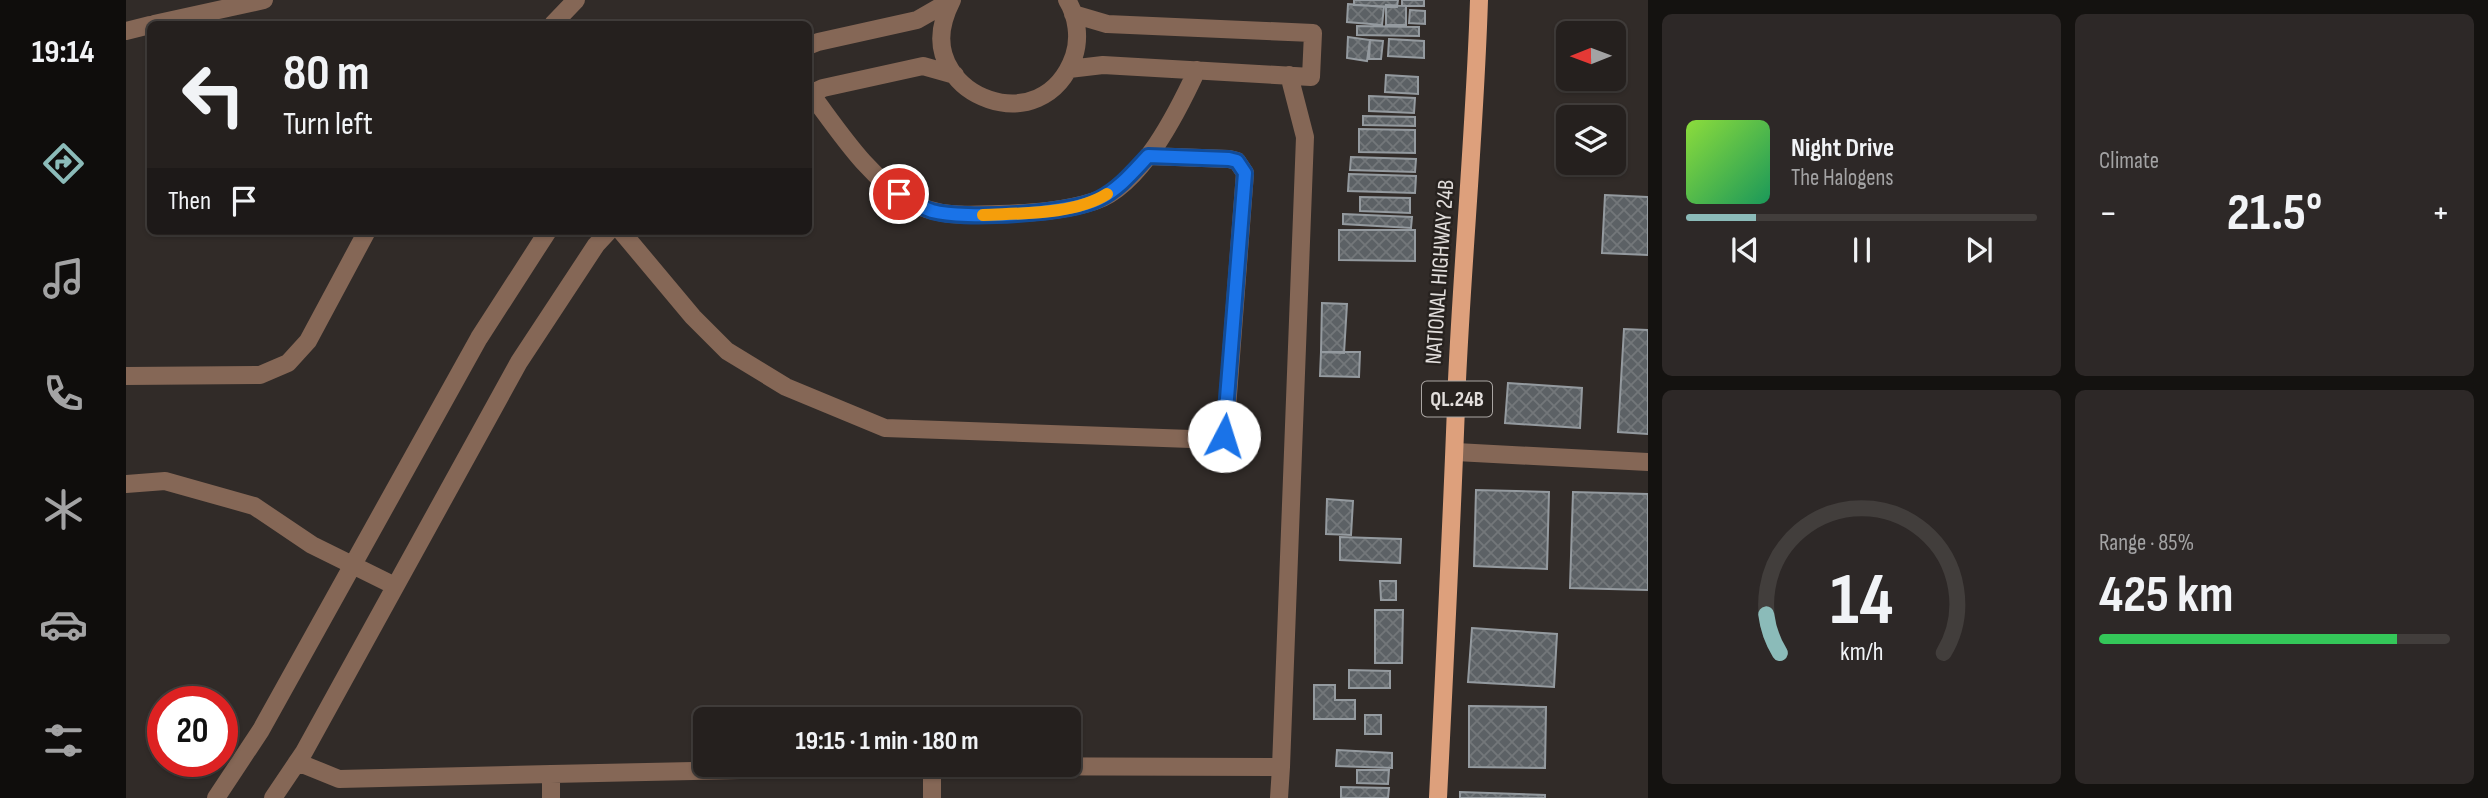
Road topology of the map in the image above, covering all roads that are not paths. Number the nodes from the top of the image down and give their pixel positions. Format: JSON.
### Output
{"nodes":[{"id":1,"x":264,"y":0,"type":"edge"},
{"id":2,"x":576,"y":0,"type":"edge"},
{"id":3,"x":952,"y":0,"type":"edge"},
{"id":4,"x":1479,"y":0,"type":"edge"},
{"id":5,"x":1070,"y":7,"type":"edge"},
{"id":6,"x":170,"y":21,"type":"edge"},
{"id":7,"x":556,"y":21,"type":"edge"},
{"id":8,"x":147,"y":26,"type":"edge"},
{"id":9,"x":126,"y":31,"type":"edge"},
{"id":10,"x":812,"y":44,"type":"edge"},
{"id":11,"x":1069,"y":69,"type":"junction"},
{"id":12,"x":1198,"y":70,"type":"junction"},
{"id":13,"x":955,"y":75,"type":"junction"},
{"id":14,"x":1289,"y":75,"type":"junction"},
{"id":15,"x":812,"y":94,"type":"edge"},
{"id":16,"x":812,"y":98,"type":"edge"},
{"id":17,"x":1148,"y":156,"type":"junction"},
{"id":18,"x":365,"y":235,"type":"edge"},
{"id":19,"x":545,"y":235,"type":"edge"},
{"id":20,"x":605,"y":235,"type":"edge"},
{"id":21,"x":624,"y":235,"type":"edge"},
{"id":22,"x":126,"y":376,"type":"edge"},
{"id":23,"x":1456,"y":452,"type":"junction"},
{"id":24,"x":1648,"y":462,"type":"edge"},
{"id":25,"x":126,"y":484,"type":"edge"},
{"id":26,"x":353,"y":566,"type":"junction"},
{"id":27,"x":395,"y":586,"type":"junction"},
{"id":28,"x":297,"y":762,"type":"junction"},
{"id":29,"x":1081,"y":766,"type":"edge"},
{"id":30,"x":1281,"y":767,"type":"junction"},
{"id":31,"x":693,"y":771,"type":"edge"},
{"id":32,"x":551,"y":774,"type":"junction"},
{"id":33,"x":932,"y":777,"type":"edge"},
{"id":34,"x":216,"y":798,"type":"edge"},
{"id":35,"x":272,"y":798,"type":"edge"},
{"id":36,"x":551,"y":798,"type":"edge"},
{"id":37,"x":932,"y":798,"type":"edge"},
{"id":38,"x":1279,"y":798,"type":"edge"},
{"id":39,"x":1438,"y":798,"type":"edge"}],
"edges":[{"from":1,"to":6,"type":"street"},
{"from":2,"to":7,"type":"street"},
{"from":3,"to":10,"type":"street"},
{"from":3,"to":13,"type":"street"},
{"from":4,"to":23,"type":"main road","name":"NATIONAL HIGHWAY 24B","number":"QL.24B"},
{"from":5,"to":11,"type":"street"},
{"from":5,"to":14,"type":"street"},
{"from":8,"to":9,"type":"street"},
{"from":11,"to":12,"type":"street"},
{"from":11,"to":13,"type":"street"},
{"from":12,"to":14,"type":"street"},
{"from":12,"to":17,"type":"street"},
{"from":13,"to":15,"type":"street"},
{"from":14,"to":30,"type":"street"},
{"from":16,"to":17,"type":"street"},
{"from":17,"to":21,"type":"street"},
{"from":18,"to":22,"type":"street"},
{"from":19,"to":26,"type":"street"},
{"from":20,"to":27,"type":"street"},
{"from":23,"to":24,"type":"street"},
{"from":23,"to":39,"type":"main road","name":"NATIONAL HIGHWAY 24B","number":"QL.24B"},
{"from":25,"to":26,"type":"street"},
{"from":26,"to":27,"type":"street"},
{"from":26,"to":34,"type":"street"},
{"from":27,"to":28,"type":"street"},
{"from":28,"to":32,"type":"street"},
{"from":28,"to":35,"type":"street"},
{"from":29,"to":30,"type":"street"},
{"from":30,"to":38,"type":"street"},
{"from":31,"to":32,"type":"street"},
{"from":32,"to":36,"type":"street"},
{"from":33,"to":37,"type":"street"}]}
